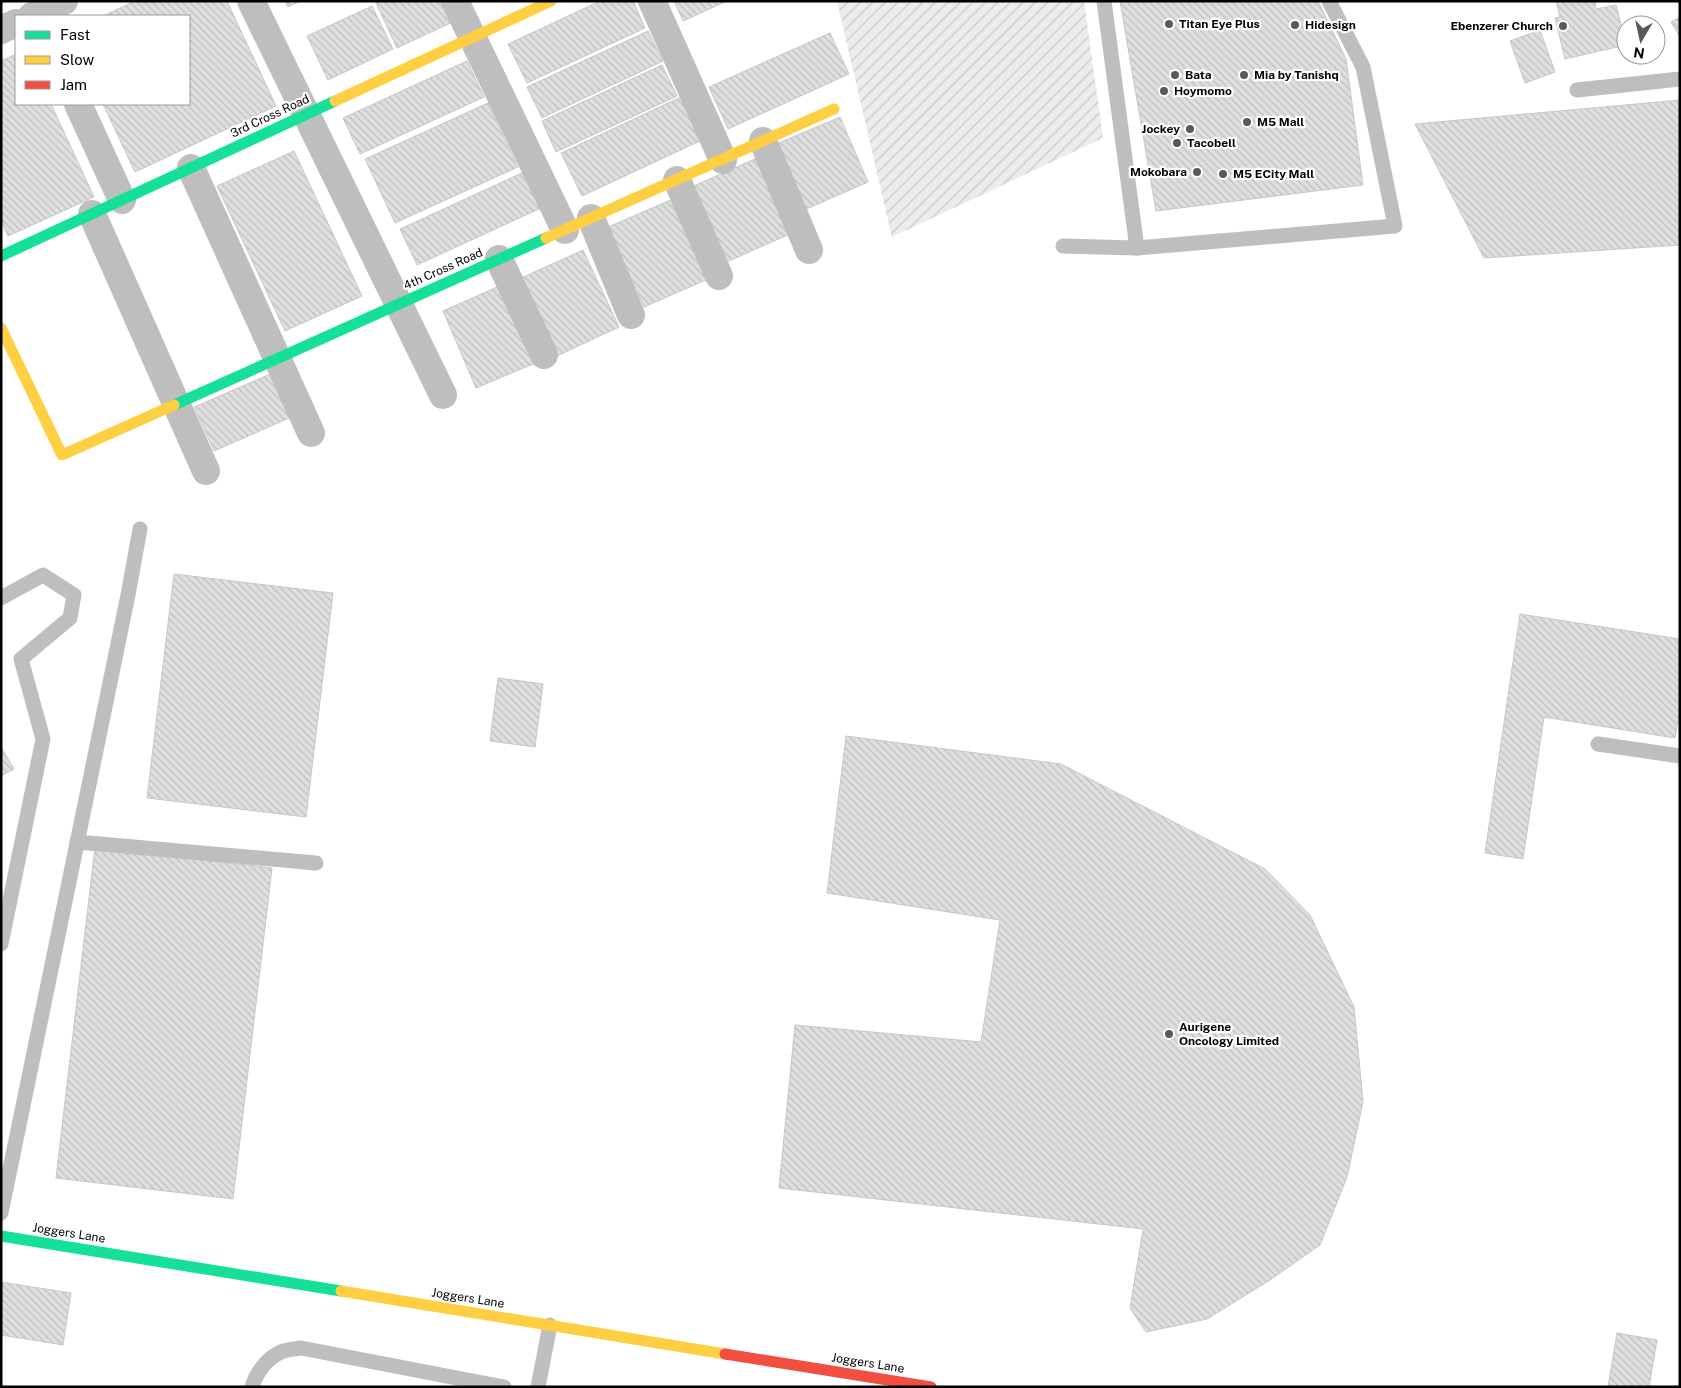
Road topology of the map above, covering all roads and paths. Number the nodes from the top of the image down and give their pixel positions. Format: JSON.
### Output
{"nodes":[{"id":1,"x":64,"y":1,"type":"edge"},
{"id":2,"x":251,"y":1,"type":"edge"},
{"id":3,"x":455,"y":1,"type":"edge"},
{"id":4,"x":551,"y":1,"type":"edge"},
{"id":5,"x":652,"y":1,"type":"edge"},
{"id":6,"x":1104,"y":1,"type":"edge"},
{"id":7,"x":1329,"y":1,"type":"edge"},
{"id":8,"x":31,"y":14,"type":"edge"},
{"id":9,"x":15,"y":23,"type":"edge"},
{"id":10,"x":1,"y":30,"type":"edge"},
{"id":11,"x":473,"y":38,"type":"junction"},
{"id":12,"x":1680,"y":79,"type":"edge"},
{"id":13,"x":1577,"y":90,"type":"dead end"},
{"id":14,"x":78,"y":105,"type":"edge"},
{"id":15,"x":834,"y":110,"type":"dead end"},
{"id":16,"x":306,"y":114,"type":"junction"},
{"id":17,"x":763,"y":141,"type":"junction"},
{"id":18,"x":723,"y":160,"type":"junction"},
{"id":19,"x":192,"y":168,"type":"junction"},
{"id":20,"x":677,"y":180,"type":"junction"},
{"id":21,"x":122,"y":200,"type":"junction"},
{"id":22,"x":92,"y":214,"type":"junction"},
{"id":23,"x":591,"y":218,"type":"junction"},
{"id":24,"x":566,"y":230,"type":"junction"},
{"id":25,"x":1063,"y":246,"type":"dead end"},
{"id":26,"x":1137,"y":248,"type":"junction"},
{"id":27,"x":809,"y":250,"type":"dead end"},
{"id":28,"x":1,"y":256,"type":"edge"},
{"id":29,"x":499,"y":259,"type":"junction"},
{"id":30,"x":719,"y":276,"type":"dead end"},
{"id":31,"x":399,"y":304,"type":"junction"},
{"id":32,"x":631,"y":314,"type":"dead end"},
{"id":33,"x":1,"y":328,"type":"edge"},
{"id":34,"x":544,"y":355,"type":"dead end"},
{"id":35,"x":8,"y":358,"type":"edge"},
{"id":36,"x":278,"y":358,"type":"junction"},
{"id":37,"x":443,"y":395,"type":"dead end"},
{"id":38,"x":177,"y":404,"type":"junction"},
{"id":39,"x":311,"y":433,"type":"dead end"},
{"id":40,"x":206,"y":471,"type":"dead end"},
{"id":41,"x":140,"y":529,"type":"dead end"},
{"id":42,"x":1,"y":598,"type":"edge"},
{"id":43,"x":1598,"y":744,"type":"dead end"},
{"id":44,"x":1680,"y":756,"type":"edge"},
{"id":45,"x":77,"y":842,"type":"junction"},
{"id":46,"x":316,"y":862,"type":"dead end"},
{"id":47,"x":1,"y":944,"type":"edge"},
{"id":48,"x":1,"y":1213,"type":"edge"},
{"id":49,"x":1,"y":1236,"type":"edge"},
{"id":50,"x":550,"y":1325,"type":"junction"},
{"id":51,"x":252,"y":1387,"type":"edge"},
{"id":52,"x":504,"y":1387,"type":"edge"},
{"id":53,"x":538,"y":1387,"type":"edge"},
{"id":54,"x":931,"y":1387,"type":"edge"}],
"edges":[{"from":1,"to":8,"type":"street"},
{"from":2,"to":16,"type":"street"},
{"from":3,"to":11,"type":"street"},
{"from":4,"to":11,"type":"street","name":"3rd Cross Road"},
{"from":5,"to":18,"type":"street"},
{"from":6,"to":26,"type":"lane"},
{"from":7,"to":26,"type":"lane"},
{"from":9,"to":10,"type":"street"},
{"from":11,"to":16,"type":"street","name":"3rd Cross Road"},
{"from":11,"to":24,"type":"street"},
{"from":12,"to":13,"type":"lane"},
{"from":14,"to":21,"type":"street"},
{"from":15,"to":17,"type":"street","name":"4th Cross Road"},
{"from":16,"to":19,"type":"street","name":"3rd Cross Road"},
{"from":16,"to":31,"type":"street"},
{"from":17,"to":18,"type":"street","name":"4th Cross Road"},
{"from":17,"to":27,"type":"street"},
{"from":18,"to":20,"type":"street","name":"4th Cross Road"},
{"from":19,"to":21,"type":"street","name":"3rd Cross Road"},
{"from":19,"to":36,"type":"street"},
{"from":20,"to":23,"type":"street","name":"4th Cross Road"},
{"from":20,"to":30,"type":"street"},
{"from":21,"to":22,"type":"street","name":"3rd Cross Road"},
{"from":22,"to":28,"type":"street","name":"3rd Cross Road"},
{"from":22,"to":38,"type":"street"},
{"from":23,"to":24,"type":"street","name":"4th Cross Road"},
{"from":23,"to":32,"type":"street"},
{"from":24,"to":29,"type":"street","name":"4th Cross Road"},
{"from":25,"to":26,"type":"lane"},
{"from":29,"to":31,"type":"street","name":"4th Cross Road"},
{"from":29,"to":34,"type":"street"},
{"from":31,"to":36,"type":"street","name":"4th Cross Road"},
{"from":31,"to":37,"type":"street"},
{"from":33,"to":35,"type":"street"},
{"from":35,"to":38,"type":"street","name":"4th Cross Road"},
{"from":36,"to":38,"type":"street","name":"4th Cross Road"},
{"from":36,"to":39,"type":"street"},
{"from":38,"to":40,"type":"street"},
{"from":41,"to":45,"type":"lane"},
{"from":42,"to":47,"type":"lane"},
{"from":43,"to":44,"type":"lane"},
{"from":45,"to":46,"type":"lane"},
{"from":45,"to":48,"type":"lane"},
{"from":49,"to":50,"type":"street","name":"Joggers Lane"},
{"from":50,"to":53,"type":"lane"},
{"from":50,"to":54,"type":"street","name":"Joggers Lane"},
{"from":51,"to":52,"type":"lane"}]}
